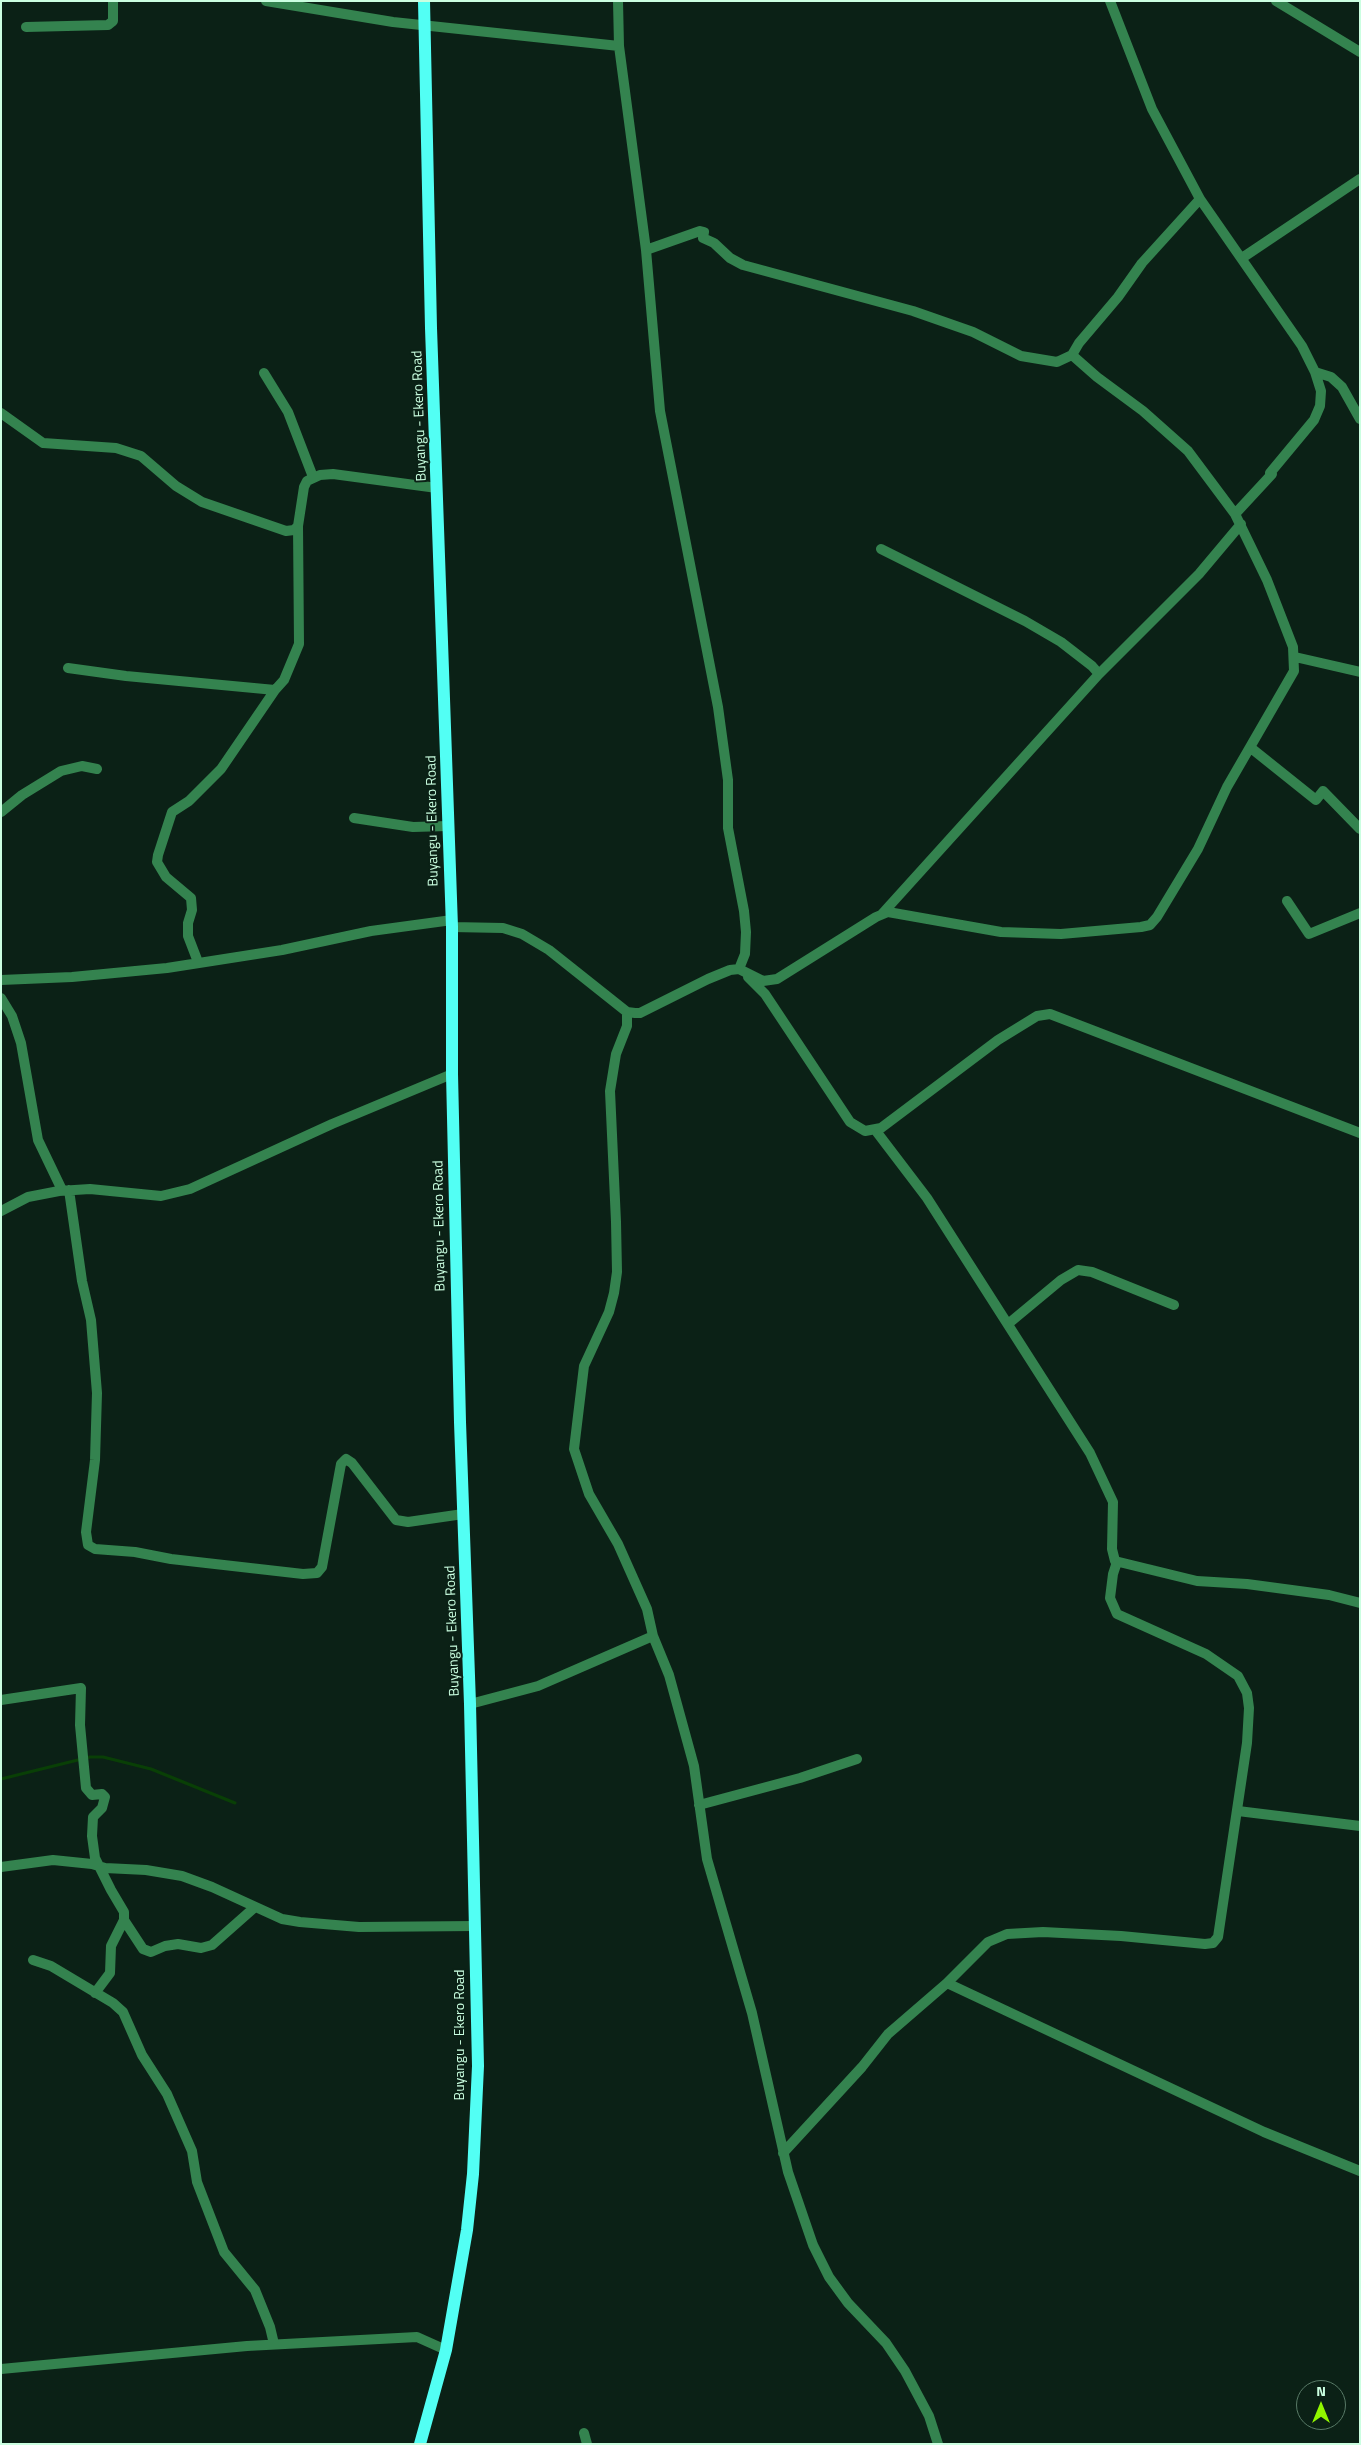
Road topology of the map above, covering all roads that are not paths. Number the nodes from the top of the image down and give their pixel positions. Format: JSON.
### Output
{"nodes":[{"id":1,"x":113,"y":1,"type":"edge"},
{"id":2,"x":266,"y":1,"type":"edge"},
{"id":3,"x":424,"y":1,"type":"edge"},
{"id":4,"x":618,"y":1,"type":"edge"},
{"id":5,"x":1110,"y":1,"type":"edge"},
{"id":6,"x":1276,"y":1,"type":"edge"},
{"id":7,"x":425,"y":23,"type":"junction"},
{"id":8,"x":26,"y":27,"type":"dead end"},
{"id":9,"x":619,"y":46,"type":"junction"},
{"id":10,"x":1360,"y":52,"type":"edge"},
{"id":11,"x":1360,"y":179,"type":"edge"},
{"id":12,"x":1200,"y":198,"type":"junction"},
{"id":13,"x":646,"y":250,"type":"junction"},
{"id":14,"x":1242,"y":258,"type":"junction"},
{"id":15,"x":1072,"y":355,"type":"junction"},
{"id":16,"x":1314,"y":372,"type":"junction"},
{"id":17,"x":264,"y":373,"type":"dead end"},
{"id":18,"x":1,"y":413,"type":"edge"},
{"id":19,"x":1360,"y":419,"type":"edge"},
{"id":20,"x":313,"y":477,"type":"junction"},
{"id":21,"x":437,"y":488,"type":"junction"},
{"id":22,"x":1235,"y":514,"type":"junction"},
{"id":23,"x":1241,"y":524,"type":"junction"},
{"id":24,"x":298,"y":526,"type":"junction"},
{"id":25,"x":881,"y":549,"type":"dead end"},
{"id":26,"x":1295,"y":657,"type":"junction"},
{"id":27,"x":68,"y":668,"type":"dead end"},
{"id":28,"x":1360,"y":672,"type":"edge"},
{"id":29,"x":1099,"y":674,"type":"junction"},
{"id":30,"x":275,"y":690,"type":"junction"},
{"id":31,"x":1250,"y":748,"type":"junction"},
{"id":32,"x":97,"y":769,"type":"dead end"},
{"id":33,"x":1,"y":812,"type":"edge"},
{"id":34,"x":354,"y":818,"type":"dead end"},
{"id":35,"x":448,"y":826,"type":"junction"},
{"id":36,"x":1360,"y":829,"type":"edge"},
{"id":37,"x":1287,"y":901,"type":"dead end"},
{"id":38,"x":1360,"y":913,"type":"edge"},
{"id":39,"x":882,"y":914,"type":"junction"},
{"id":40,"x":452,"y":923,"type":"junction"},
{"id":41,"x":198,"y":962,"type":"junction"},
{"id":42,"x":739,"y":969,"type":"junction"},
{"id":43,"x":1,"y":980,"type":"edge"},
{"id":44,"x":1,"y":998,"type":"edge"},
{"id":45,"x":627,"y":1012,"type":"junction"},
{"id":46,"x":452,"y":1074,"type":"junction"},
{"id":47,"x":876,"y":1131,"type":"junction"},
{"id":48,"x":1360,"y":1133,"type":"edge"},
{"id":49,"x":66,"y":1190,"type":"junction"},
{"id":50,"x":1,"y":1211,"type":"edge"},
{"id":51,"x":1174,"y":1305,"type":"dead end"},
{"id":52,"x":1008,"y":1324,"type":"junction"},
{"id":53,"x":464,"y":1514,"type":"junction"},
{"id":54,"x":1117,"y":1562,"type":"junction"},
{"id":55,"x":1360,"y":1603,"type":"edge"},
{"id":56,"x":653,"y":1636,"type":"junction"},
{"id":57,"x":1,"y":1700,"type":"edge"},
{"id":58,"x":470,"y":1704,"type":"junction"},
{"id":59,"x":857,"y":1759,"type":"dead end"},
{"id":60,"x":699,"y":1805,"type":"junction"},
{"id":61,"x":1238,"y":1811,"type":"junction"},
{"id":62,"x":1360,"y":1826,"type":"edge"},
{"id":63,"x":98,"y":1866,"type":"junction"},
{"id":64,"x":1,"y":1867,"type":"edge"},
{"id":65,"x":255,"y":1907,"type":"junction"},
{"id":66,"x":124,"y":1920,"type":"junction"},
{"id":67,"x":475,"y":1926,"type":"junction"},
{"id":68,"x":33,"y":1960,"type":"dead end"},
{"id":69,"x":947,"y":1983,"type":"junction"},
{"id":70,"x":95,"y":1993,"type":"junction"},
{"id":71,"x":784,"y":2153,"type":"junction"},
{"id":72,"x":1360,"y":2171,"type":"edge"},
{"id":73,"x":274,"y":2344,"type":"junction"},
{"id":74,"x":446,"y":2350,"type":"junction"},
{"id":75,"x":1,"y":2369,"type":"edge"},
{"id":76,"x":584,"y":2433,"type":"dead end"},
{"id":77,"x":420,"y":2444,"type":"edge"},
{"id":78,"x":587,"y":2444,"type":"edge"},
{"id":79,"x":938,"y":2444,"type":"edge"}],
"edges":[{"from":1,"to":8,"type":"street"},
{"from":2,"to":7,"type":"street"},
{"from":3,"to":7,"type":"main road","name":"Buyangu - Ekero Road"},
{"from":4,"to":9,"type":"street"},
{"from":5,"to":12,"type":"street"},
{"from":6,"to":10,"type":"street"},
{"from":7,"to":9,"type":"street"},
{"from":7,"to":21,"type":"main road","name":"Buyangu - Ekero Road"},
{"from":9,"to":13,"type":"street"},
{"from":11,"to":14,"type":"street"},
{"from":12,"to":14,"type":"street"},
{"from":12,"to":15,"type":"street"},
{"from":13,"to":15,"type":"street"},
{"from":13,"to":42,"type":"street"},
{"from":14,"to":16,"type":"street"},
{"from":15,"to":22,"type":"street"},
{"from":16,"to":19,"type":"street"},
{"from":16,"to":22,"type":"street"},
{"from":17,"to":20,"type":"street"},
{"from":18,"to":24,"type":"street"},
{"from":20,"to":21,"type":"street"},
{"from":20,"to":24,"type":"street"},
{"from":21,"to":35,"type":"main road","name":"Buyangu - Ekero Road"},
{"from":22,"to":23,"type":"street"},
{"from":23,"to":26,"type":"street"},
{"from":23,"to":29,"type":"street"},
{"from":24,"to":30,"type":"street"},
{"from":25,"to":29,"type":"street"},
{"from":26,"to":28,"type":"street"},
{"from":26,"to":31,"type":"street"},
{"from":27,"to":30,"type":"street"},
{"from":29,"to":39,"type":"street"},
{"from":30,"to":41,"type":"street"},
{"from":31,"to":36,"type":"street"},
{"from":31,"to":39,"type":"street"},
{"from":32,"to":33,"type":"street"},
{"from":34,"to":35,"type":"street"},
{"from":35,"to":40,"type":"main road","name":"Buyangu - Ekero Road"},
{"from":37,"to":38,"type":"street"},
{"from":39,"to":42,"type":"street"},
{"from":40,"to":41,"type":"street"},
{"from":40,"to":45,"type":"street"},
{"from":40,"to":46,"type":"main road","name":"Buyangu - Ekero Road"},
{"from":41,"to":43,"type":"street"},
{"from":42,"to":45,"type":"street"},
{"from":42,"to":47,"type":"street"},
{"from":44,"to":49,"type":"street"},
{"from":45,"to":56,"type":"street"},
{"from":46,"to":49,"type":"street"},
{"from":46,"to":53,"type":"main road","name":"Buyangu - Ekero Road"},
{"from":47,"to":48,"type":"street"},
{"from":47,"to":52,"type":"street"},
{"from":49,"to":50,"type":"street"},
{"from":49,"to":53,"type":"street"},
{"from":51,"to":52,"type":"street"},
{"from":52,"to":54,"type":"street"},
{"from":53,"to":58,"type":"main road","name":"Buyangu - Ekero Road"},
{"from":54,"to":55,"type":"street"},
{"from":54,"to":61,"type":"street"},
{"from":56,"to":58,"type":"street"},
{"from":56,"to":60,"type":"street"},
{"from":57,"to":63,"type":"street"},
{"from":58,"to":67,"type":"main road","name":"Buyangu - Ekero Road"},
{"from":59,"to":60,"type":"street"},
{"from":60,"to":71,"type":"street"},
{"from":61,"to":62,"type":"street"},
{"from":61,"to":69,"type":"street"},
{"from":63,"to":64,"type":"street"},
{"from":63,"to":65,"type":"street"},
{"from":63,"to":66,"type":"street"},
{"from":65,"to":66,"type":"street"},
{"from":65,"to":67,"type":"street"},
{"from":66,"to":70,"type":"street"},
{"from":67,"to":74,"type":"main road","name":"Buyangu - Ekero Road"},
{"from":68,"to":70,"type":"street"},
{"from":69,"to":71,"type":"street"},
{"from":69,"to":72,"type":"street"},
{"from":70,"to":73,"type":"street"},
{"from":71,"to":79,"type":"street"},
{"from":73,"to":74,"type":"street"},
{"from":73,"to":75,"type":"street"},
{"from":74,"to":77,"type":"main road","name":"Buyangu - Ekero Road"},
{"from":76,"to":78,"type":"street"}]}
